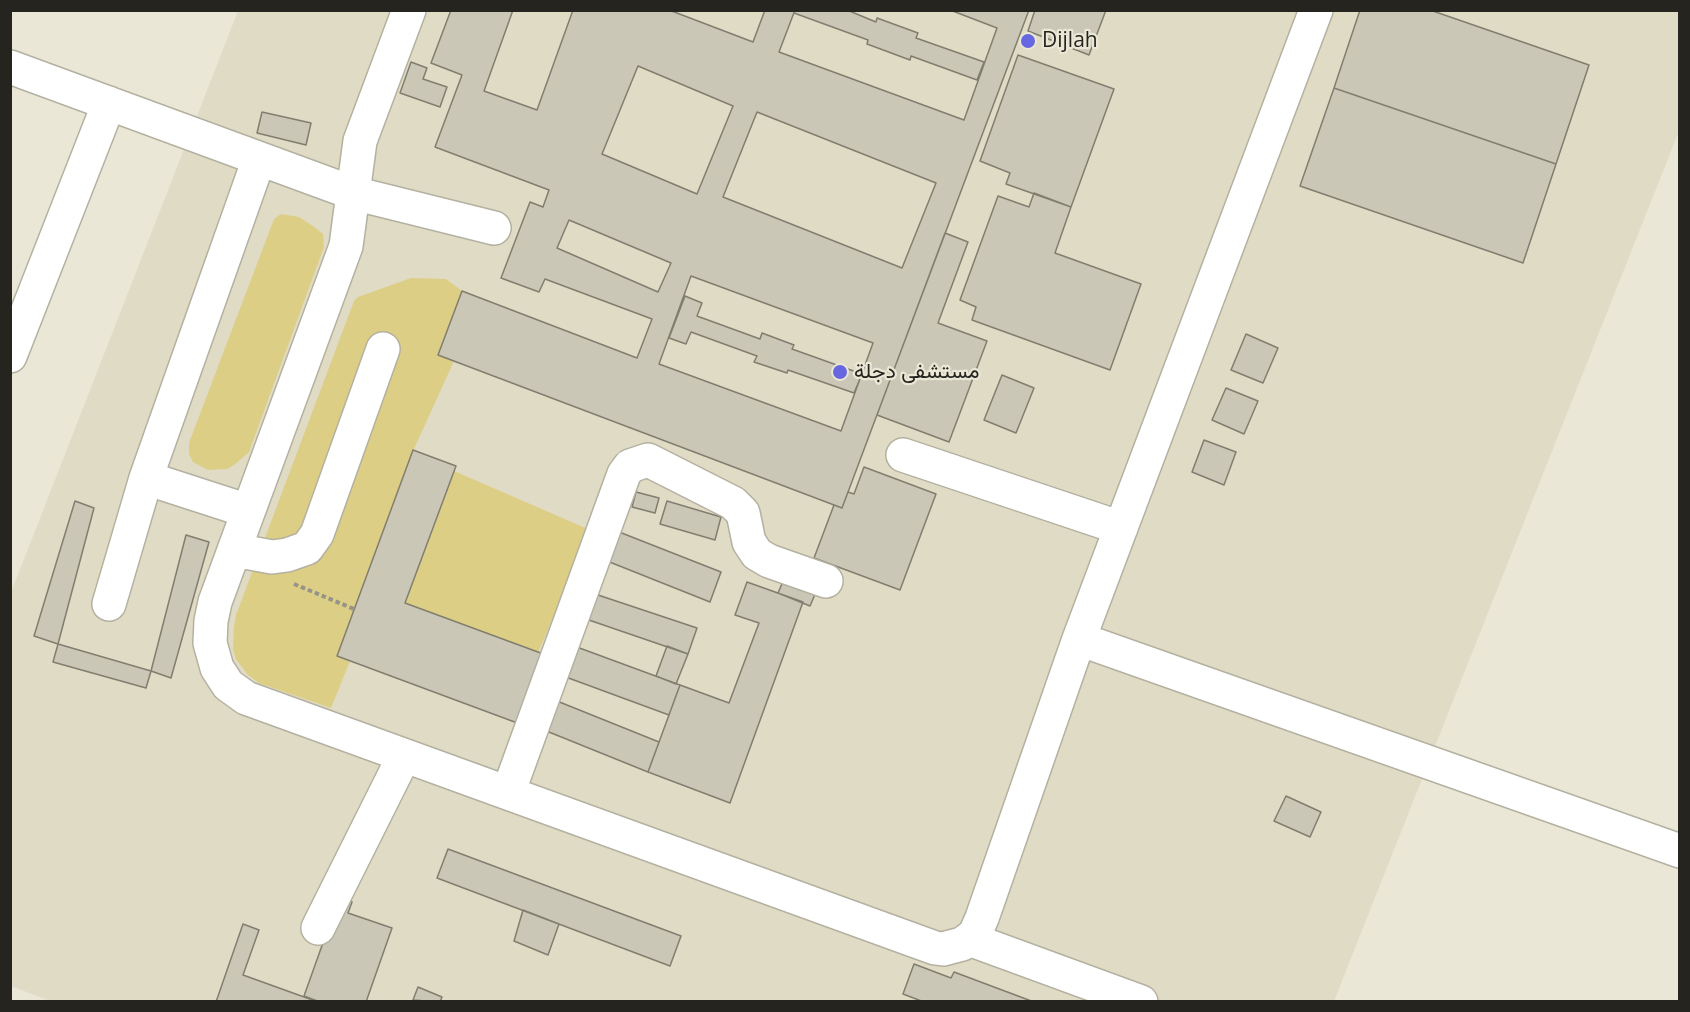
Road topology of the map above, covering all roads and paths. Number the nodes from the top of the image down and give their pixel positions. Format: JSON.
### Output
{"nodes":[{"id":1,"x":409,"y":10,"type":"edge"},
{"id":2,"x":1316,"y":10,"type":"edge"},
{"id":3,"x":10,"y":67,"type":"edge"},
{"id":4,"x":109,"y":103,"type":"junction"},
{"id":5,"x":259,"y":159,"type":"junction"},
{"id":6,"x":353,"y":193,"type":"junction"},
{"id":7,"x":494,"y":228,"type":"dead end"},
{"id":8,"x":383,"y":349,"type":"dead end"},
{"id":9,"x":10,"y":356,"type":"edge"},
{"id":10,"x":903,"y":455,"type":"dead end"},
{"id":11,"x":146,"y":478,"type":"junction"},
{"id":12,"x":248,"y":511,"type":"junction"},
{"id":13,"x":1121,"y":528,"type":"junction"},
{"id":14,"x":234,"y":550,"type":"junction"},
{"id":15,"x":826,"y":581,"type":"dead end"},
{"id":16,"x":109,"y":604,"type":"dead end"},
{"id":17,"x":1079,"y":639,"type":"junction"},
{"id":18,"x":404,"y":756,"type":"junction"},
{"id":19,"x":508,"y":793,"type":"junction"},
{"id":20,"x":1680,"y":851,"type":"edge"},
{"id":21,"x":318,"y":928,"type":"dead end"},
{"id":22,"x":969,"y":939,"type":"junction"},
{"id":23,"x":1141,"y":1002,"type":"edge"}],
"edges":[{"from":1,"to":6,"type":"street"},
{"from":2,"to":13,"type":"street"},
{"from":3,"to":4,"type":"street"},
{"from":4,"to":5,"type":"street"},
{"from":4,"to":9,"type":"street"},
{"from":5,"to":6,"type":"street"},
{"from":5,"to":11,"type":"street"},
{"from":6,"to":7,"type":"street"},
{"from":6,"to":12,"type":"street"},
{"from":8,"to":14,"type":"street"},
{"from":10,"to":13,"type":"street"},
{"from":11,"to":12,"type":"street"},
{"from":11,"to":16,"type":"street"},
{"from":12,"to":14,"type":"street"},
{"from":13,"to":17,"type":"street"},
{"from":14,"to":18,"type":"street"},
{"from":15,"to":19,"type":"street"},
{"from":17,"to":20,"type":"street"},
{"from":17,"to":22,"type":"street"},
{"from":18,"to":19,"type":"street"},
{"from":18,"to":21,"type":"street"},
{"from":19,"to":22,"type":"street"},
{"from":22,"to":23,"type":"street"}]}
